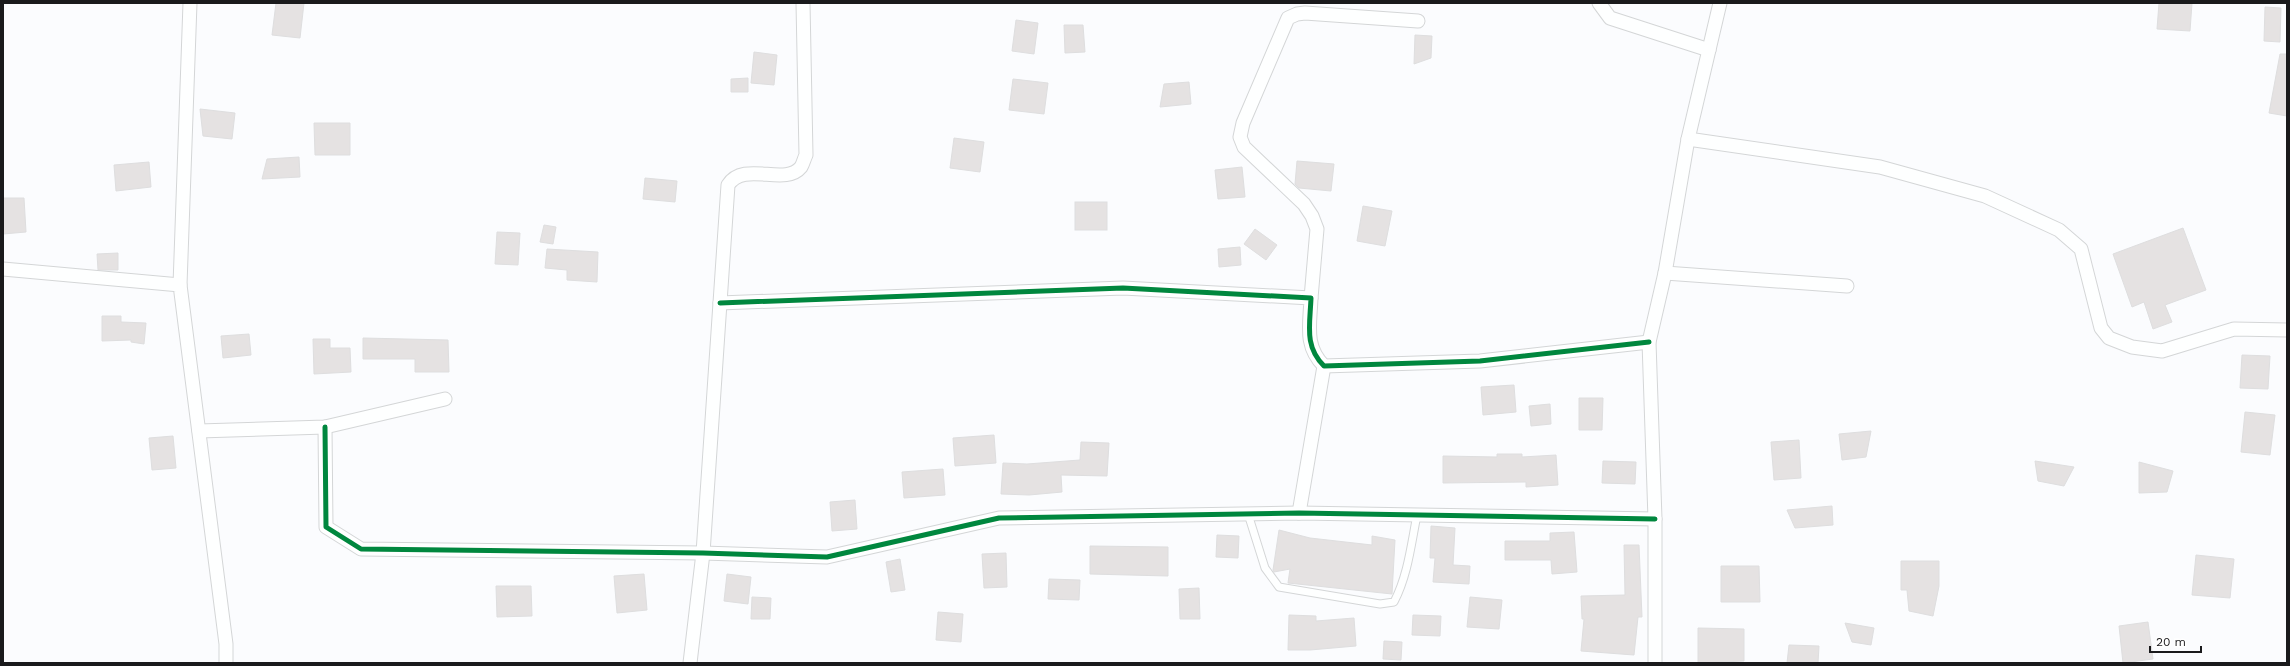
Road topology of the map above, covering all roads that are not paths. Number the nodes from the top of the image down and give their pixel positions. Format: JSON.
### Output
{"nodes":[{"id":1,"x":190,"y":3,"type":"edge"},
{"id":2,"x":803,"y":3,"type":"edge"},
{"id":3,"x":1598,"y":3,"type":"edge"},
{"id":4,"x":1720,"y":3,"type":"edge"},
{"id":5,"x":1418,"y":21,"type":"dead end"},
{"id":6,"x":1709,"y":50,"type":"junction"},
{"id":7,"x":1688,"y":139,"type":"junction"},
{"id":8,"x":3,"y":269,"type":"edge"},
{"id":9,"x":1665,"y":273,"type":"junction"},
{"id":10,"x":180,"y":285,"type":"junction"},
{"id":11,"x":1847,"y":286,"type":"dead end"},
{"id":12,"x":1311,"y":298,"type":"junction"},
{"id":13,"x":720,"y":303,"type":"junction"},
{"id":14,"x":2287,"y":330,"type":"edge"},
{"id":15,"x":1649,"y":342,"type":"junction"},
{"id":16,"x":1324,"y":366,"type":"junction"},
{"id":17,"x":445,"y":399,"type":"dead end"},
{"id":18,"x":325,"y":427,"type":"junction"},
{"id":19,"x":199,"y":431,"type":"junction"},
{"id":20,"x":1299,"y":513,"type":"junction"},
{"id":21,"x":1248,"y":514,"type":"junction"},
{"id":22,"x":1417,"y":515,"type":"junction"},
{"id":23,"x":1655,"y":519,"type":"junction"},
{"id":24,"x":703,"y":553,"type":"junction"},
{"id":25,"x":226,"y":663,"type":"edge"},
{"id":26,"x":690,"y":663,"type":"edge"},
{"id":27,"x":1655,"y":663,"type":"edge"}],
"edges":[{"from":1,"to":10,"type":"street"},
{"from":2,"to":13,"type":"street"},
{"from":3,"to":6,"type":"street"},
{"from":4,"to":6,"type":"street"},
{"from":5,"to":12,"type":"street"},
{"from":6,"to":7,"type":"street"},
{"from":7,"to":9,"type":"street"},
{"from":7,"to":14,"type":"street"},
{"from":8,"to":10,"type":"street"},
{"from":9,"to":11,"type":"street"},
{"from":9,"to":15,"type":"street"},
{"from":10,"to":19,"type":"street"},
{"from":12,"to":13,"type":"street"},
{"from":12,"to":16,"type":"street"},
{"from":13,"to":24,"type":"street"},
{"from":15,"to":16,"type":"street"},
{"from":15,"to":23,"type":"street"},
{"from":16,"to":20,"type":"street"},
{"from":17,"to":18,"type":"street"},
{"from":18,"to":19,"type":"street"},
{"from":18,"to":24,"type":"street"},
{"from":19,"to":25,"type":"street"},
{"from":20,"to":21,"type":"street"},
{"from":20,"to":22,"type":"street"},
{"from":21,"to":22,"type":"lane"},
{"from":21,"to":24,"type":"street"},
{"from":22,"to":23,"type":"street"},
{"from":23,"to":27,"type":"street"},
{"from":24,"to":26,"type":"street"}]}
